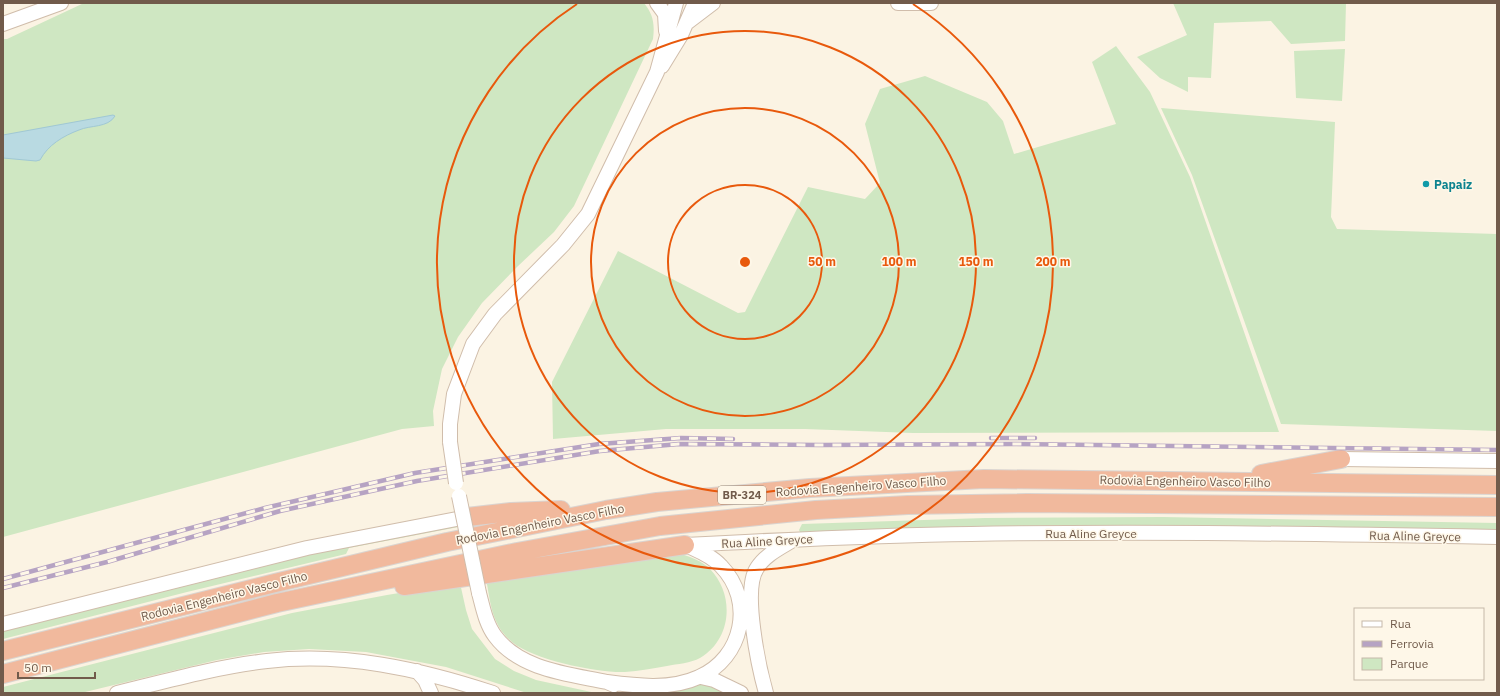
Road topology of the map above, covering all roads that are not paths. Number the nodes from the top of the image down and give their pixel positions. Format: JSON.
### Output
{"nodes":[{"id":1,"x":61,"y":3,"type":"edge"},
{"id":2,"x":657,"y":3,"type":"edge"},
{"id":3,"x":676,"y":3,"type":"edge"},
{"id":4,"x":695,"y":3,"type":"edge"},
{"id":5,"x":713,"y":3,"type":"edge"},
{"id":6,"x":898,"y":3,"type":"edge"},
{"id":7,"x":932,"y":3,"type":"edge"},
{"id":8,"x":687,"y":23,"type":"junction"},
{"id":9,"x":3,"y":24,"type":"edge"},
{"id":10,"x":664,"y":43,"type":"junction"},
{"id":11,"x":657,"y":72,"type":"junction"},
{"id":12,"x":1341,"y":459,"type":"joint"},
{"id":13,"x":1497,"y":460,"type":"edge"},
{"id":14,"x":1216,"y":481,"type":"junction"},
{"id":15,"x":1497,"y":485,"type":"edge"},
{"id":16,"x":1497,"y":507,"type":"edge"},
{"id":17,"x":606,"y":510,"type":"junction"},
{"id":18,"x":467,"y":517,"type":"joint"},
{"id":19,"x":1497,"y":538,"type":"edge"},
{"id":20,"x":796,"y":539,"type":"junction"},
{"id":21,"x":685,"y":545,"type":"junction"},
{"id":22,"x":277,"y":603,"type":"junction"},
{"id":23,"x":3,"y":624,"type":"edge"},
{"id":24,"x":3,"y":651,"type":"edge"},
{"id":25,"x":417,"y":671,"type":"junction"},
{"id":26,"x":3,"y":674,"type":"edge"},
{"id":27,"x":701,"y":677,"type":"junction"},
{"id":28,"x":606,"y":682,"type":"junction"},
{"id":29,"x":673,"y":689,"type":"edge"},
{"id":30,"x":116,"y":693,"type":"edge"},
{"id":31,"x":431,"y":693,"type":"edge"},
{"id":32,"x":493,"y":693,"type":"edge"},
{"id":33,"x":628,"y":693,"type":"edge"},
{"id":34,"x":741,"y":693,"type":"edge"},
{"id":35,"x":766,"y":693,"type":"edge"}],
"edges":[{"from":1,"to":9,"type":"main road"},
{"from":2,"to":10,"type":"main road"},
{"from":3,"to":10,"type":"main road"},
{"from":4,"to":8,"type":"main road"},
{"from":5,"to":8,"type":"main road"},
{"from":6,"to":7,"type":"main road"},
{"from":8,"to":11,"type":"main road"},
{"from":10,"to":11,"type":"main road"},
{"from":11,"to":28,"type":"main road","bridge":true},
{"from":12,"to":13,"type":"main road"},
{"from":12,"to":14,"type":"highway"},
{"from":14,"to":15,"type":"highway","name":"Rodovia Engenheiro Vasco Filho","number":"BR-324"},
{"from":14,"to":17,"type":"highway","name":"Rodovia Engenheiro Vasco Filho","number":"BR-324"},
{"from":16,"to":22,"type":"highway","name":"Rodovia Engenheiro Vasco Filho","number":"BR-324"},
{"from":17,"to":18,"type":"highway"},
{"from":17,"to":24,"type":"highway","name":"Rodovia Engenheiro Vasco Filho","number":"BR-324"},
{"from":18,"to":23,"type":"main road"},
{"from":19,"to":20,"type":"main road","name":"Rua Aline Greyce"},
{"from":20,"to":21,"type":"main road","name":"Rua Aline Greyce"},
{"from":20,"to":35,"type":"main road"},
{"from":21,"to":22,"type":"highway"},
{"from":21,"to":27,"type":"main road"},
{"from":22,"to":26,"type":"highway","name":"Rodovia Engenheiro Vasco Filho","number":"BR-324"},
{"from":25,"to":30,"type":"main road"},
{"from":25,"to":31,"type":"main road"},
{"from":25,"to":32,"type":"main road"},
{"from":27,"to":29,"type":"main road"},
{"from":27,"to":34,"type":"main road"},
{"from":28,"to":29,"type":"main road"},
{"from":28,"to":33,"type":"main road"}]}
